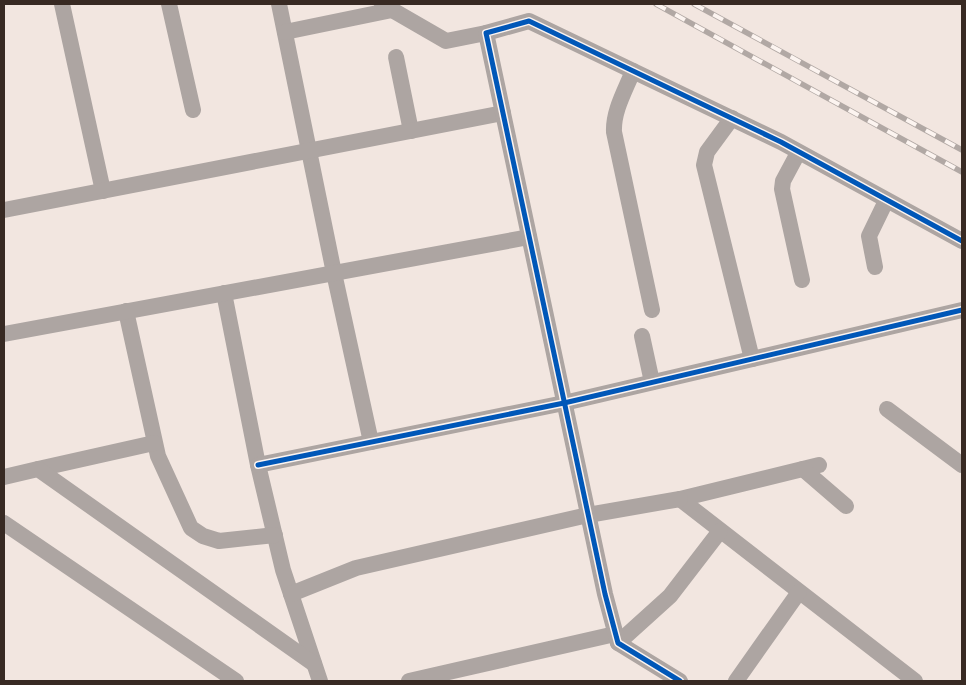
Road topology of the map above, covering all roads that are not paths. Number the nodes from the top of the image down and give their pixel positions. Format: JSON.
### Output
{"nodes":[{"id":1,"x":62,"y":4,"type":"edge"},
{"id":2,"x":169,"y":4,"type":"edge"},
{"id":3,"x":279,"y":4,"type":"edge"},
{"id":4,"x":387,"y":7,"type":"edge"},
{"id":5,"x":285,"y":32,"type":"junction"},
{"id":6,"x":486,"y":33,"type":"junction"},
{"id":7,"x":396,"y":57,"type":"dead end"},
{"id":8,"x":633,"y":71,"type":"junction"},
{"id":9,"x":193,"y":110,"type":"dead end"},
{"id":10,"x":503,"y":113,"type":"junction"},
{"id":11,"x":732,"y":118,"type":"junction"},
{"id":12,"x":411,"y":131,"type":"junction"},
{"id":13,"x":309,"y":151,"type":"junction"},
{"id":14,"x":798,"y":153,"type":"junction"},
{"id":15,"x":103,"y":191,"type":"junction"},
{"id":16,"x":886,"y":201,"type":"junction"},
{"id":17,"x":4,"y":210,"type":"edge"},
{"id":18,"x":530,"y":237,"type":"junction"},
{"id":19,"x":962,"y":241,"type":"edge"},
{"id":20,"x":875,"y":267,"type":"dead end"},
{"id":21,"x":334,"y":273,"type":"junction"},
{"id":22,"x":802,"y":280,"type":"dead end"},
{"id":23,"x":224,"y":293,"type":"junction"},
{"id":24,"x":652,"y":310,"type":"dead end"},
{"id":25,"x":962,"y":310,"type":"edge"},
{"id":26,"x":126,"y":311,"type":"junction"},
{"id":27,"x":4,"y":334,"type":"edge"},
{"id":28,"x":642,"y":336,"type":"dead end"},
{"id":29,"x":752,"y":359,"type":"junction"},
{"id":30,"x":652,"y":382,"type":"junction"},
{"id":31,"x":564,"y":402,"type":"junction"},
{"id":32,"x":887,"y":409,"type":"dead end"},
{"id":33,"x":371,"y":442,"type":"junction"},
{"id":34,"x":154,"y":443,"type":"junction"},
{"id":35,"x":258,"y":465,"type":"junction"},
{"id":36,"x":819,"y":465,"type":"dead end"},
{"id":37,"x":962,"y":465,"type":"edge"},
{"id":38,"x":38,"y":469,"type":"junction"},
{"id":39,"x":803,"y":469,"type":"junction"},
{"id":40,"x":4,"y":477,"type":"edge"},
{"id":41,"x":680,"y":499,"type":"junction"},
{"id":42,"x":846,"y":506,"type":"dead end"},
{"id":43,"x":588,"y":515,"type":"junction"},
{"id":44,"x":4,"y":523,"type":"edge"},
{"id":45,"x":720,"y":530,"type":"junction"},
{"id":46,"x":275,"y":535,"type":"junction"},
{"id":47,"x":799,"y":592,"type":"junction"},
{"id":48,"x":291,"y":594,"type":"junction"},
{"id":49,"x":617,"y":638,"type":"junction"},
{"id":50,"x":314,"y":664,"type":"junction"},
{"id":51,"x":898,"y":676,"type":"edge"},
{"id":52,"x":236,"y":681,"type":"edge"},
{"id":53,"x":320,"y":681,"type":"edge"},
{"id":54,"x":409,"y":681,"type":"edge"},
{"id":55,"x":680,"y":681,"type":"edge"},
{"id":56,"x":736,"y":681,"type":"edge"},
{"id":57,"x":915,"y":681,"type":"edge"}],
"edges":[{"from":1,"to":15,"type":"street"},
{"from":2,"to":9,"type":"street"},
{"from":3,"to":5,"type":"street"},
{"from":4,"to":5,"type":"street"},
{"from":4,"to":6,"type":"street"},
{"from":5,"to":13,"type":"street"},
{"from":6,"to":8,"type":"street"},
{"from":6,"to":10,"type":"street"},
{"from":7,"to":12,"type":"street"},
{"from":8,"to":11,"type":"street"},
{"from":8,"to":24,"type":"street"},
{"from":10,"to":12,"type":"street"},
{"from":10,"to":18,"type":"street"},
{"from":11,"to":14,"type":"street"},
{"from":11,"to":29,"type":"street"},
{"from":12,"to":13,"type":"street"},
{"from":13,"to":15,"type":"street"},
{"from":13,"to":21,"type":"street"},
{"from":14,"to":16,"type":"street"},
{"from":14,"to":22,"type":"street"},
{"from":15,"to":17,"type":"street"},
{"from":16,"to":19,"type":"street"},
{"from":16,"to":20,"type":"street"},
{"from":18,"to":21,"type":"street"},
{"from":18,"to":31,"type":"street"},
{"from":21,"to":23,"type":"street"},
{"from":21,"to":33,"type":"street"},
{"from":23,"to":26,"type":"street"},
{"from":23,"to":35,"type":"street"},
{"from":25,"to":29,"type":"street"},
{"from":26,"to":27,"type":"street"},
{"from":26,"to":34,"type":"street"},
{"from":28,"to":30,"type":"street"},
{"from":29,"to":30,"type":"street"},
{"from":30,"to":31,"type":"street"},
{"from":31,"to":33,"type":"street"},
{"from":31,"to":43,"type":"street"},
{"from":32,"to":37,"type":"street"},
{"from":33,"to":35,"type":"street"},
{"from":34,"to":38,"type":"street"},
{"from":34,"to":46,"type":"street"},
{"from":35,"to":46,"type":"street"},
{"from":36,"to":39,"type":"street"},
{"from":38,"to":40,"type":"street"},
{"from":38,"to":50,"type":"street"},
{"from":39,"to":41,"type":"street"},
{"from":39,"to":42,"type":"street"},
{"from":41,"to":43,"type":"street"},
{"from":41,"to":45,"type":"street"},
{"from":43,"to":48,"type":"street"},
{"from":43,"to":49,"type":"street"},
{"from":44,"to":52,"type":"street"},
{"from":45,"to":47,"type":"street"},
{"from":45,"to":49,"type":"street"},
{"from":46,"to":48,"type":"street"},
{"from":47,"to":51,"type":"street"},
{"from":47,"to":56,"type":"street"},
{"from":48,"to":50,"type":"street"},
{"from":49,"to":54,"type":"street"},
{"from":49,"to":55,"type":"street"},
{"from":50,"to":53,"type":"street"},
{"from":51,"to":57,"type":"street"}]}
